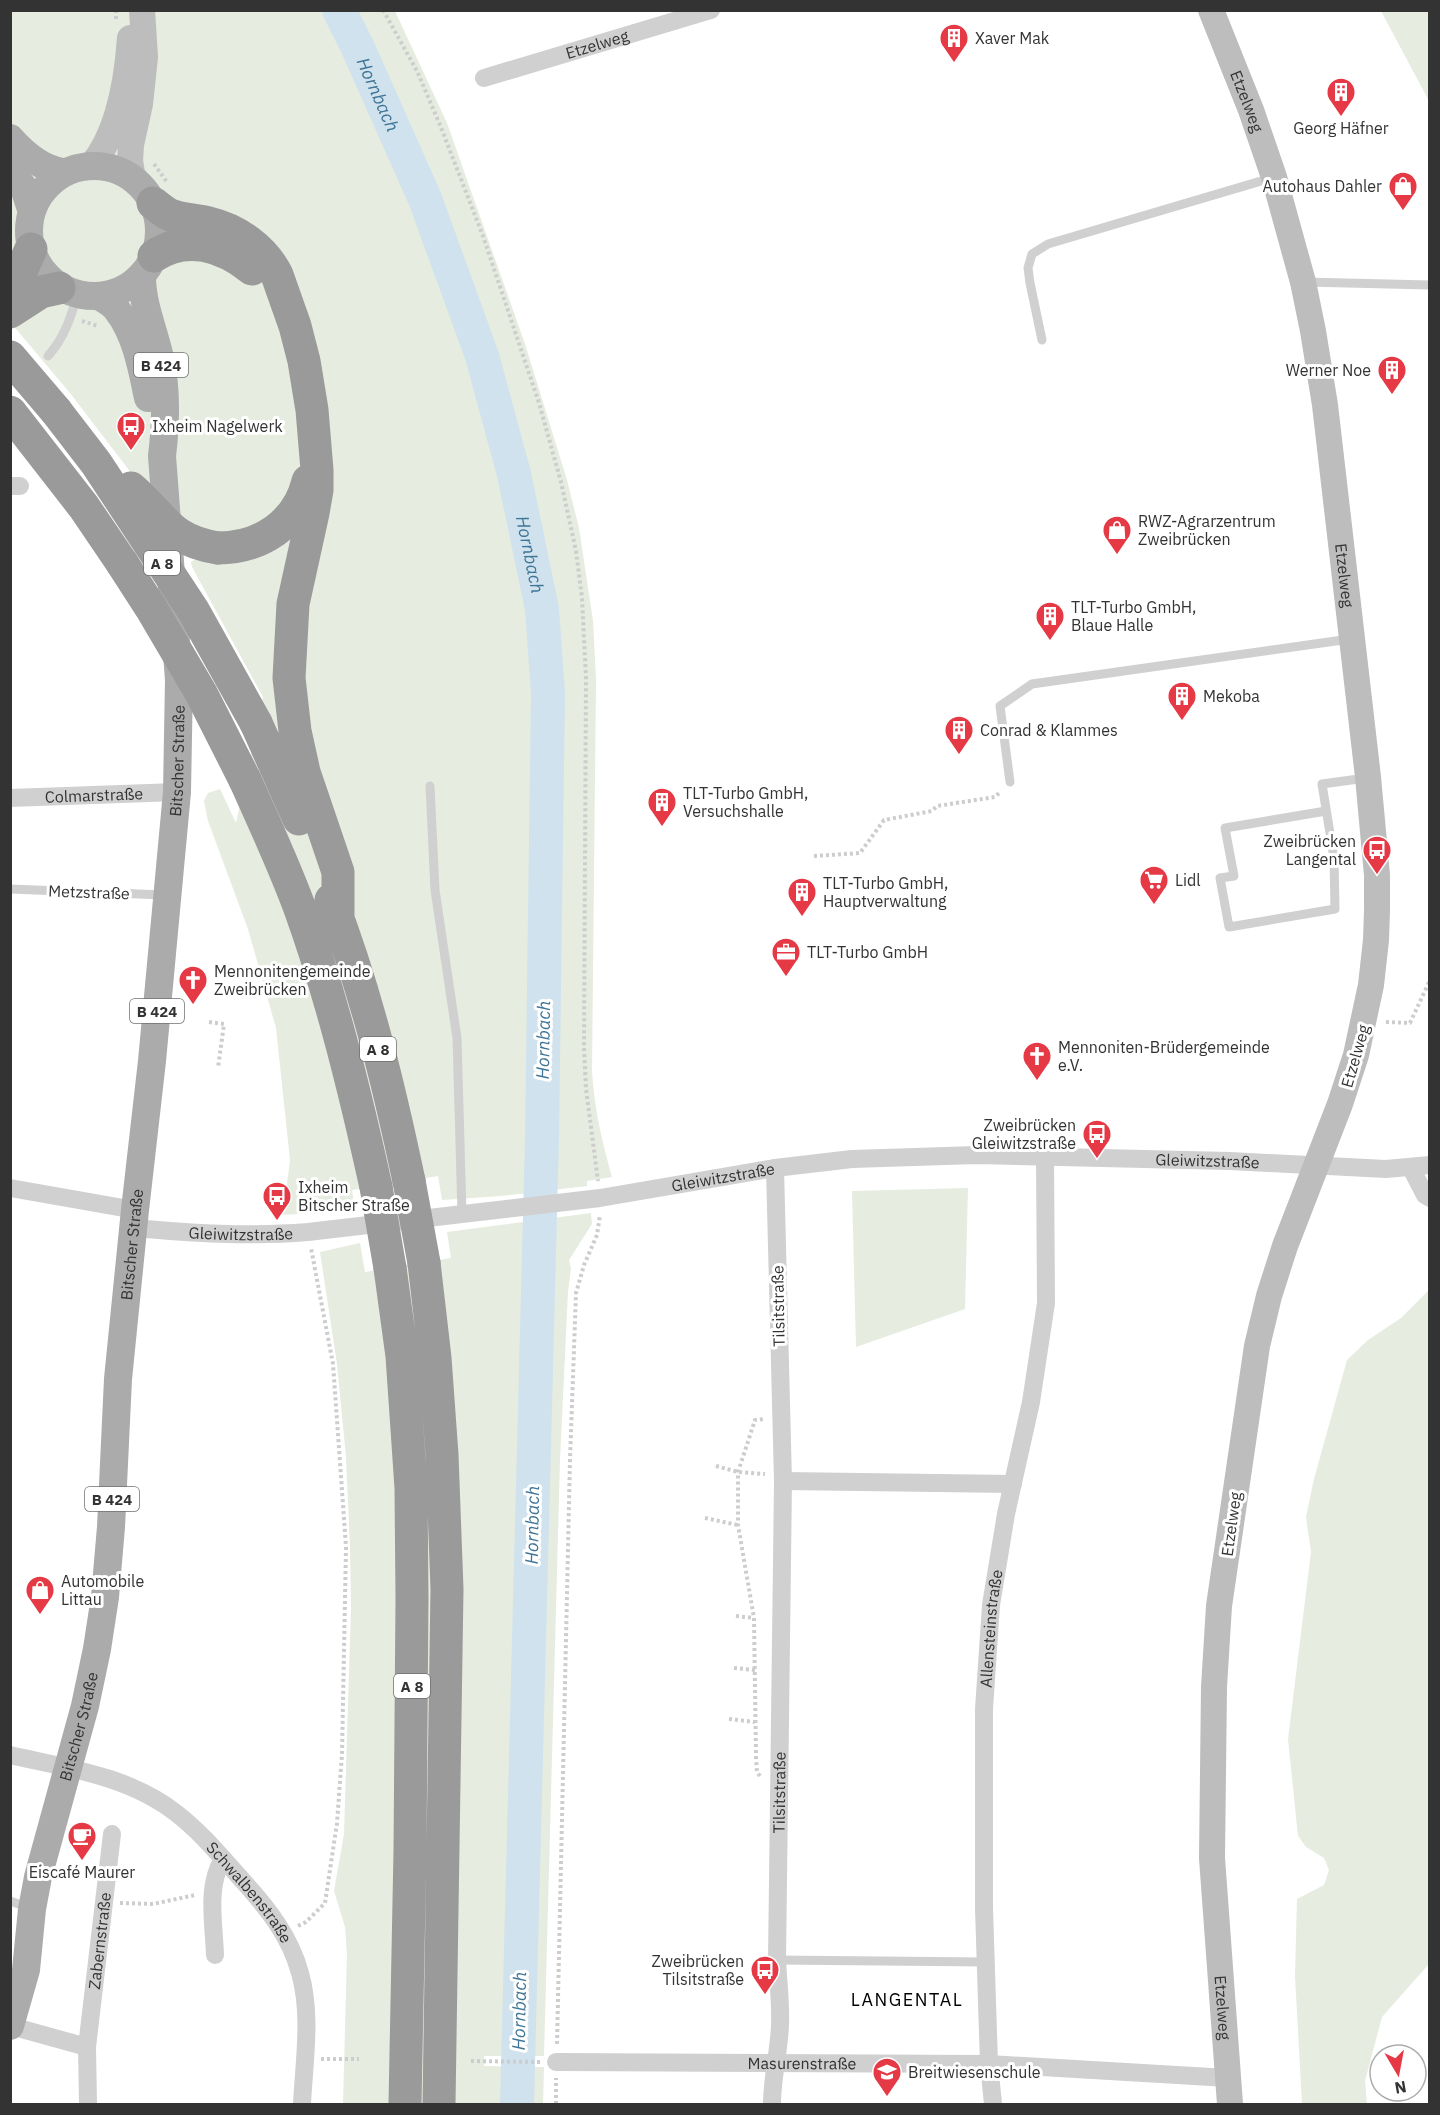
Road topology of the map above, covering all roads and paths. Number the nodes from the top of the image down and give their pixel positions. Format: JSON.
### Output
{"nodes":[{"id":1,"x":116,"y":10,"type":"edge"},
{"id":2,"x":130,"y":10,"type":"edge"},
{"id":3,"x":142,"y":10,"type":"edge"},
{"id":4,"x":383,"y":10,"type":"edge"},
{"id":5,"x":711,"y":10,"type":"edge"},
{"id":6,"x":1211,"y":10,"type":"edge"},
{"id":7,"x":116,"y":32,"type":"dead end"},
{"id":8,"x":484,"y":78,"type":"dead end"},
{"id":9,"x":10,"y":138,"type":"edge"},
{"id":10,"x":91,"y":166,"type":"junction"},
{"id":11,"x":10,"y":171,"type":"edge"},
{"id":12,"x":63,"y":172,"type":"junction"},
{"id":13,"x":1274,"y":177,"type":"junction"},
{"id":14,"x":143,"y":191,"type":"junction"},
{"id":15,"x":31,"y":209,"type":"junction"},
{"id":16,"x":31,"y":249,"type":"junction"},
{"id":17,"x":148,"y":266,"type":"junction"},
{"id":18,"x":1303,"y":282,"type":"junction"},
{"id":19,"x":10,"y":284,"type":"edge"},
{"id":20,"x":1430,"y":285,"type":"edge"},
{"id":21,"x":78,"y":293,"type":"junction"},
{"id":22,"x":287,"y":305,"type":"junction"},
{"id":23,"x":10,"y":312,"type":"edge"},
{"id":24,"x":1042,"y":340,"type":"dead end"},
{"id":25,"x":48,"y":356,"type":"dead end"},
{"id":26,"x":10,"y":357,"type":"edge"},
{"id":27,"x":10,"y":412,"type":"edge"},
{"id":28,"x":315,"y":444,"type":"junction"},
{"id":29,"x":162,"y":456,"type":"junction"},
{"id":30,"x":96,"y":463,"type":"junction"},
{"id":31,"x":1352,"y":639,"type":"junction"},
{"id":32,"x":1368,"y":777,"type":"junction"},
{"id":33,"x":1010,"y":782,"type":"joint"},
{"id":34,"x":430,"y":786,"type":"dead end"},
{"id":35,"x":177,"y":792,"type":"junction"},
{"id":36,"x":10,"y":798,"type":"edge"},
{"id":37,"x":1326,"y":811,"type":"junction"},
{"id":38,"x":814,"y":856,"type":"dead end"},
{"id":39,"x":10,"y":889,"type":"edge"},
{"id":40,"x":168,"y":895,"type":"junction"},
{"id":41,"x":338,"y":920,"type":"junction"},
{"id":42,"x":1430,"y":980,"type":"edge"},
{"id":43,"x":1365,"y":1021,"type":"junction"},
{"id":44,"x":209,"y":1022,"type":"dead end"},
{"id":45,"x":219,"y":1068,"type":"dead end"},
{"id":46,"x":1045,"y":1157,"type":"junction"},
{"id":47,"x":1316,"y":1165,"type":"junction"},
{"id":48,"x":1420,"y":1167,"type":"edge"},
{"id":49,"x":775,"y":1168,"type":"junction"},
{"id":50,"x":10,"y":1188,"type":"edge"},
{"id":51,"x":1430,"y":1198,"type":"edge"},
{"id":52,"x":592,"y":1199,"type":"junction"},
{"id":53,"x":462,"y":1214,"type":"junction"},
{"id":54,"x":134,"y":1219,"type":"junction"},
{"id":55,"x":308,"y":1232,"type":"junction"},
{"id":56,"x":781,"y":1418,"type":"junction"},
{"id":57,"x":716,"y":1466,"type":"dead end"},
{"id":58,"x":738,"y":1472,"type":"junction"},
{"id":59,"x":783,"y":1481,"type":"junction"},
{"id":60,"x":1013,"y":1484,"type":"junction"},
{"id":61,"x":705,"y":1518,"type":"dead end"},
{"id":62,"x":738,"y":1525,"type":"junction"},
{"id":63,"x":736,"y":1616,"type":"dead end"},
{"id":64,"x":754,"y":1618,"type":"junction"},
{"id":65,"x":734,"y":1668,"type":"dead end"},
{"id":66,"x":755,"y":1670,"type":"junction"},
{"id":67,"x":729,"y":1719,"type":"dead end"},
{"id":68,"x":754,"y":1722,"type":"junction"},
{"id":69,"x":10,"y":1755,"type":"edge"},
{"id":70,"x":68,"y":1767,"type":"junction"},
{"id":71,"x":778,"y":1780,"type":"junction"},
{"id":72,"x":112,"y":1834,"type":"dead end"},
{"id":73,"x":223,"y":1859,"type":"junction"},
{"id":74,"x":213,"y":1889,"type":"junction"},
{"id":75,"x":104,"y":1903,"type":"junction"},
{"id":76,"x":21,"y":1905,"type":"edge"},
{"id":77,"x":283,"y":1932,"type":"junction"},
{"id":78,"x":215,"y":1955,"type":"dead end"},
{"id":79,"x":777,"y":1960,"type":"junction"},
{"id":80,"x":985,"y":1962,"type":"junction"},
{"id":81,"x":11,"y":2026,"type":"edge"},
{"id":82,"x":87,"y":2047,"type":"junction"},
{"id":83,"x":304,"y":2058,"type":"junction"},
{"id":84,"x":359,"y":2060,"type":"dead end"},
{"id":85,"x":471,"y":2061,"type":"dead end"},
{"id":86,"x":552,"y":2062,"type":"junction"},
{"id":87,"x":777,"y":2064,"type":"junction"},
{"id":88,"x":989,"y":2064,"type":"junction"},
{"id":89,"x":1228,"y":2078,"type":"junction"},
{"id":90,"x":88,"y":2104,"type":"edge"},
{"id":91,"x":302,"y":2104,"type":"edge"},
{"id":92,"x":405,"y":2104,"type":"edge"},
{"id":93,"x":439,"y":2104,"type":"edge"},
{"id":94,"x":555,"y":2104,"type":"edge"},
{"id":95,"x":772,"y":2104,"type":"edge"},
{"id":96,"x":993,"y":2104,"type":"edge"},
{"id":97,"x":1230,"y":2104,"type":"edge"}],
"edges":[{"from":1,"to":7,"type":"path"},
{"from":2,"to":10,"type":"street"},
{"from":3,"to":14,"type":"street"},
{"from":4,"to":52,"type":"path"},
{"from":5,"to":8,"type":"street","name":"Etzelweg"},
{"from":6,"to":13,"type":"street","name":"Etzelweg"},
{"from":9,"to":12,"type":"main road"},
{"from":10,"to":12,"type":"main road"},
{"from":10,"to":14,"type":"main road"},
{"from":11,"to":15,"type":"main road"},
{"from":12,"to":15,"type":"main road"},
{"from":13,"to":18,"type":"street","name":"Etzelweg"},
{"from":13,"to":24,"type":"lane"},
{"from":14,"to":17,"type":"main road"},
{"from":14,"to":22,"type":"highway"},
{"from":15,"to":16,"type":"main road"},
{"from":16,"to":19,"type":"highway"},
{"from":16,"to":21,"type":"main road"},
{"from":17,"to":21,"type":"main road"},
{"from":17,"to":22,"type":"highway"},
{"from":17,"to":29,"type":"main road","name":"Bitscher Straße","number":"B 424"},
{"from":18,"to":20,"type":"lane"},
{"from":18,"to":31,"type":"street","name":"Etzelweg"},
{"from":21,"to":23,"type":"highway"},
{"from":21,"to":25,"type":"lane"},
{"from":21,"to":29,"type":"main road","name":"Bitscher Straße","number":"B 424"},
{"from":22,"to":28,"type":"highway"},
{"from":26,"to":30,"type":"highway","number":"A 8","bridge":true},
{"from":27,"to":92,"type":"highway","number":"A 8","bridge":true},
{"from":28,"to":30,"type":"highway","bridge":true},
{"from":28,"to":41,"type":"highway"},
{"from":29,"to":35,"type":"main road","name":"Bitscher Straße","number":"B 424"},
{"from":30,"to":41,"type":"highway","number":"A 8","bridge":true},
{"from":31,"to":32,"type":"street","name":"Etzelweg"},
{"from":31,"to":33,"type":"lane"},
{"from":32,"to":37,"type":"lane"},
{"from":32,"to":43,"type":"street","name":"Etzelweg"},
{"from":33,"to":38,"type":"path"},
{"from":34,"to":53,"type":"lane"},
{"from":35,"to":36,"type":"street","name":"Colmarstraße"},
{"from":35,"to":40,"type":"main road","name":"Bitscher Straße","number":"B 424"},
{"from":37,"to":37,"type":"lane"},
{"from":39,"to":40,"type":"lane","name":"Metzstraße"},
{"from":40,"to":54,"type":"main road","name":"Bitscher Straße","number":"B 424"},
{"from":41,"to":93,"type":"highway","number":"A 8","bridge":true},
{"from":42,"to":43,"type":"path"},
{"from":43,"to":47,"type":"street","name":"Etzelweg"},
{"from":44,"to":45,"type":"path"},
{"from":46,"to":47,"type":"street","name":"Gleiwitzstraße"},
{"from":46,"to":49,"type":"street","name":"Gleiwitzstraße"},
{"from":46,"to":60,"type":"street","name":"Allensteinstraße"},
{"from":47,"to":48,"type":"street","name":"Gleiwitzstraße"},
{"from":47,"to":89,"type":"street","name":"Etzelweg"},
{"from":48,"to":51,"type":"street"},
{"from":49,"to":52,"type":"street","name":"Gleiwitzstraße"},
{"from":49,"to":56,"type":"street","name":"Tilsitstraße"},
{"from":50,"to":54,"type":"street","name":"Gleiwitzstraße"},
{"from":52,"to":53,"type":"street","name":"Gleiwitzstraße"},
{"from":52,"to":86,"type":"path"},
{"from":53,"to":55,"type":"street","name":"Gleiwitzstraße"},
{"from":54,"to":55,"type":"street","name":"Gleiwitzstraße"},
{"from":54,"to":70,"type":"main road","name":"Bitscher Straße","number":"B 424"},
{"from":55,"to":77,"type":"path"},
{"from":56,"to":58,"type":"path"},
{"from":56,"to":59,"type":"street","name":"Tilsitstraße"},
{"from":57,"to":58,"type":"path"},
{"from":58,"to":59,"type":"path"},
{"from":58,"to":62,"type":"path"},
{"from":59,"to":60,"type":"street"},
{"from":59,"to":71,"type":"street","name":"Tilsitstraße"},
{"from":60,"to":80,"type":"street","name":"Allensteinstraße"},
{"from":61,"to":62,"type":"path"},
{"from":62,"to":64,"type":"path"},
{"from":63,"to":64,"type":"path"},
{"from":64,"to":66,"type":"path"},
{"from":65,"to":66,"type":"path"},
{"from":66,"to":68,"type":"path"},
{"from":67,"to":68,"type":"path"},
{"from":68,"to":71,"type":"path"},
{"from":69,"to":70,"type":"street","name":"Schwalbenstraße"},
{"from":70,"to":73,"type":"street","name":"Schwalbenstraße"},
{"from":70,"to":76,"type":"main road","name":"Bitscher Straße","number":"B 424"},
{"from":71,"to":79,"type":"street","name":"Tilsitstraße"},
{"from":72,"to":75,"type":"street","name":"Zabernstraße"},
{"from":73,"to":74,"type":"street"},
{"from":73,"to":77,"type":"street","name":"Schwalbenstraße"},
{"from":74,"to":75,"type":"path"},
{"from":74,"to":78,"type":"street"},
{"from":75,"to":82,"type":"street","name":"Zabernstraße"},
{"from":76,"to":81,"type":"main road","name":"Bitscher Straße","number":"B 424"},
{"from":77,"to":83,"type":"street","name":"Schwalbenstraße"},
{"from":79,"to":80,"type":"lane"},
{"from":79,"to":87,"type":"street","name":"Tilsitstraße"},
{"from":80,"to":88,"type":"street","name":"Allensteinstraße"},
{"from":81,"to":82,"type":"street"},
{"from":82,"to":90,"type":"street","name":"Zabernstraße"},
{"from":83,"to":84,"type":"path"},
{"from":83,"to":91,"type":"street","name":"Schwalbenstraße"},
{"from":85,"to":86,"type":"path"},
{"from":86,"to":87,"type":"street","name":"Masurenstraße"},
{"from":86,"to":94,"type":"path"},
{"from":87,"to":88,"type":"street","name":"Masurenstraße"},
{"from":87,"to":95,"type":"street","name":"Tilsitstraße"},
{"from":88,"to":89,"type":"street","name":"Masurenstraße"},
{"from":88,"to":96,"type":"street","name":"Allensteinstraße"},
{"from":89,"to":97,"type":"street","name":"Etzelweg"}]}
